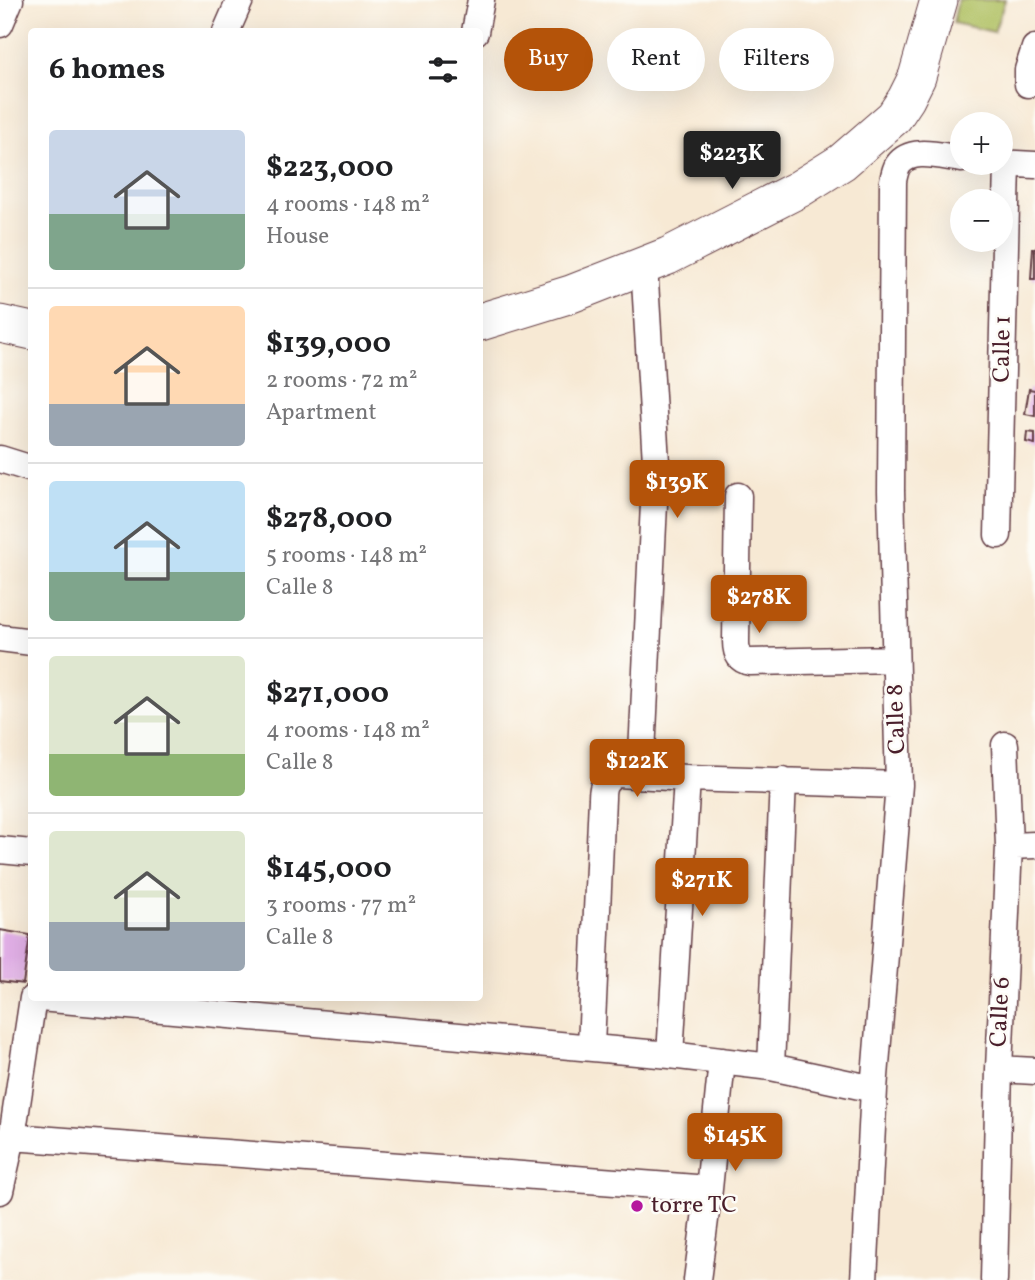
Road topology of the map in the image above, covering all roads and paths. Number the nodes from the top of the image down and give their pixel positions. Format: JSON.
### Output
{"nodes":[{"id":1,"x":10,"y":0,"type":"edge"},
{"id":2,"x":240,"y":0,"type":"edge"},
{"id":3,"x":481,"y":0,"type":"edge"},
{"id":4,"x":939,"y":0,"type":"edge"},
{"id":5,"x":0,"y":24,"type":"edge"},
{"id":6,"x":228,"y":28,"type":"edge"},
{"id":7,"x":476,"y":28,"type":"edge"},
{"id":8,"x":1035,"y":48,"type":"edge"},
{"id":9,"x":1028,"y":84,"type":"dead end"},
{"id":10,"x":877,"y":132,"type":"junction"},
{"id":11,"x":950,"y":158,"type":"edge"},
{"id":12,"x":902,"y":160,"type":"junction"},
{"id":13,"x":1013,"y":164,"type":"edge"},
{"id":14,"x":1035,"y":165,"type":"edge"},
{"id":15,"x":1003,"y":175,"type":"edge"},
{"id":16,"x":644,"y":265,"type":"junction"},
{"id":17,"x":483,"y":321,"type":"edge"},
{"id":18,"x":0,"y":324,"type":"edge"},
{"id":19,"x":28,"y":330,"type":"edge"},
{"id":20,"x":0,"y":459,"type":"edge"},
{"id":21,"x":28,"y":468,"type":"edge"},
{"id":22,"x":738,"y":496,"type":"dead end"},
{"id":23,"x":998,"y":535,"type":"dead end"},
{"id":24,"x":0,"y":638,"type":"edge"},
{"id":25,"x":28,"y":642,"type":"edge"},
{"id":26,"x":895,"y":659,"type":"junction"},
{"id":27,"x":1005,"y":745,"type":"dead end"},
{"id":28,"x":641,"y":775,"type":"junction"},
{"id":29,"x":687,"y":778,"type":"junction"},
{"id":30,"x":783,"y":780,"type":"junction"},
{"id":31,"x":899,"y":785,"type":"junction"},
{"id":32,"x":1022,"y":845,"type":"edge"},
{"id":33,"x":0,"y":850,"type":"edge"},
{"id":34,"x":28,"y":853,"type":"edge"},
{"id":35,"x":33,"y":1001,"type":"edge"},
{"id":36,"x":74,"y":1001,"type":"edge"},
{"id":37,"x":591,"y":1046,"type":"junction"},
{"id":38,"x":670,"y":1055,"type":"junction"},
{"id":39,"x":722,"y":1061,"type":"junction"},
{"id":40,"x":771,"y":1067,"type":"junction"},
{"id":41,"x":999,"y":1069,"type":"junction"},
{"id":42,"x":1035,"y":1071,"type":"edge"},
{"id":43,"x":874,"y":1089,"type":"junction"},
{"id":44,"x":12,"y":1138,"type":"junction"},
{"id":45,"x":709,"y":1189,"type":"junction"},
{"id":46,"x":0,"y":1191,"type":"edge"},
{"id":47,"x":697,"y":1280,"type":"edge"},
{"id":48,"x":864,"y":1280,"type":"edge"},
{"id":49,"x":994,"y":1280,"type":"edge"}],
"edges":[{"from":1,"to":5,"type":"street"},
{"from":2,"to":6,"type":"street"},
{"from":3,"to":7,"type":"street"},
{"from":4,"to":10,"type":"street"},
{"from":8,"to":9,"type":"street"},
{"from":10,"to":12,"type":"street"},
{"from":10,"to":16,"type":"street"},
{"from":11,"to":12,"type":"street"},
{"from":12,"to":26,"type":"street","name":"Calle 8"},
{"from":13,"to":14,"type":"street"},
{"from":15,"to":23,"type":"street","name":"Calle 1"},
{"from":16,"to":17,"type":"street"},
{"from":16,"to":28,"type":"street"},
{"from":18,"to":19,"type":"street"},
{"from":20,"to":21,"type":"street"},
{"from":22,"to":26,"type":"street"},
{"from":24,"to":25,"type":"street"},
{"from":26,"to":31,"type":"street","name":"Calle 8"},
{"from":27,"to":32,"type":"street","name":"Calle 6"},
{"from":28,"to":29,"type":"street"},
{"from":28,"to":37,"type":"street"},
{"from":29,"to":30,"type":"street"},
{"from":29,"to":38,"type":"street"},
{"from":30,"to":31,"type":"street"},
{"from":30,"to":40,"type":"street"},
{"from":31,"to":43,"type":"street","name":"Calle 8"},
{"from":32,"to":41,"type":"street","name":"Calle 6"},
{"from":33,"to":34,"type":"street"},
{"from":35,"to":44,"type":"street"},
{"from":36,"to":37,"type":"street"},
{"from":37,"to":38,"type":"street"},
{"from":38,"to":39,"type":"street"},
{"from":39,"to":40,"type":"street"},
{"from":39,"to":45,"type":"street"},
{"from":40,"to":43,"type":"street"},
{"from":41,"to":42,"type":"street"},
{"from":41,"to":49,"type":"street","name":"Calle 6"},
{"from":43,"to":48,"type":"street","name":"Calle 8"},
{"from":44,"to":45,"type":"street"},
{"from":44,"to":46,"type":"street"},
{"from":45,"to":47,"type":"street"}]}
